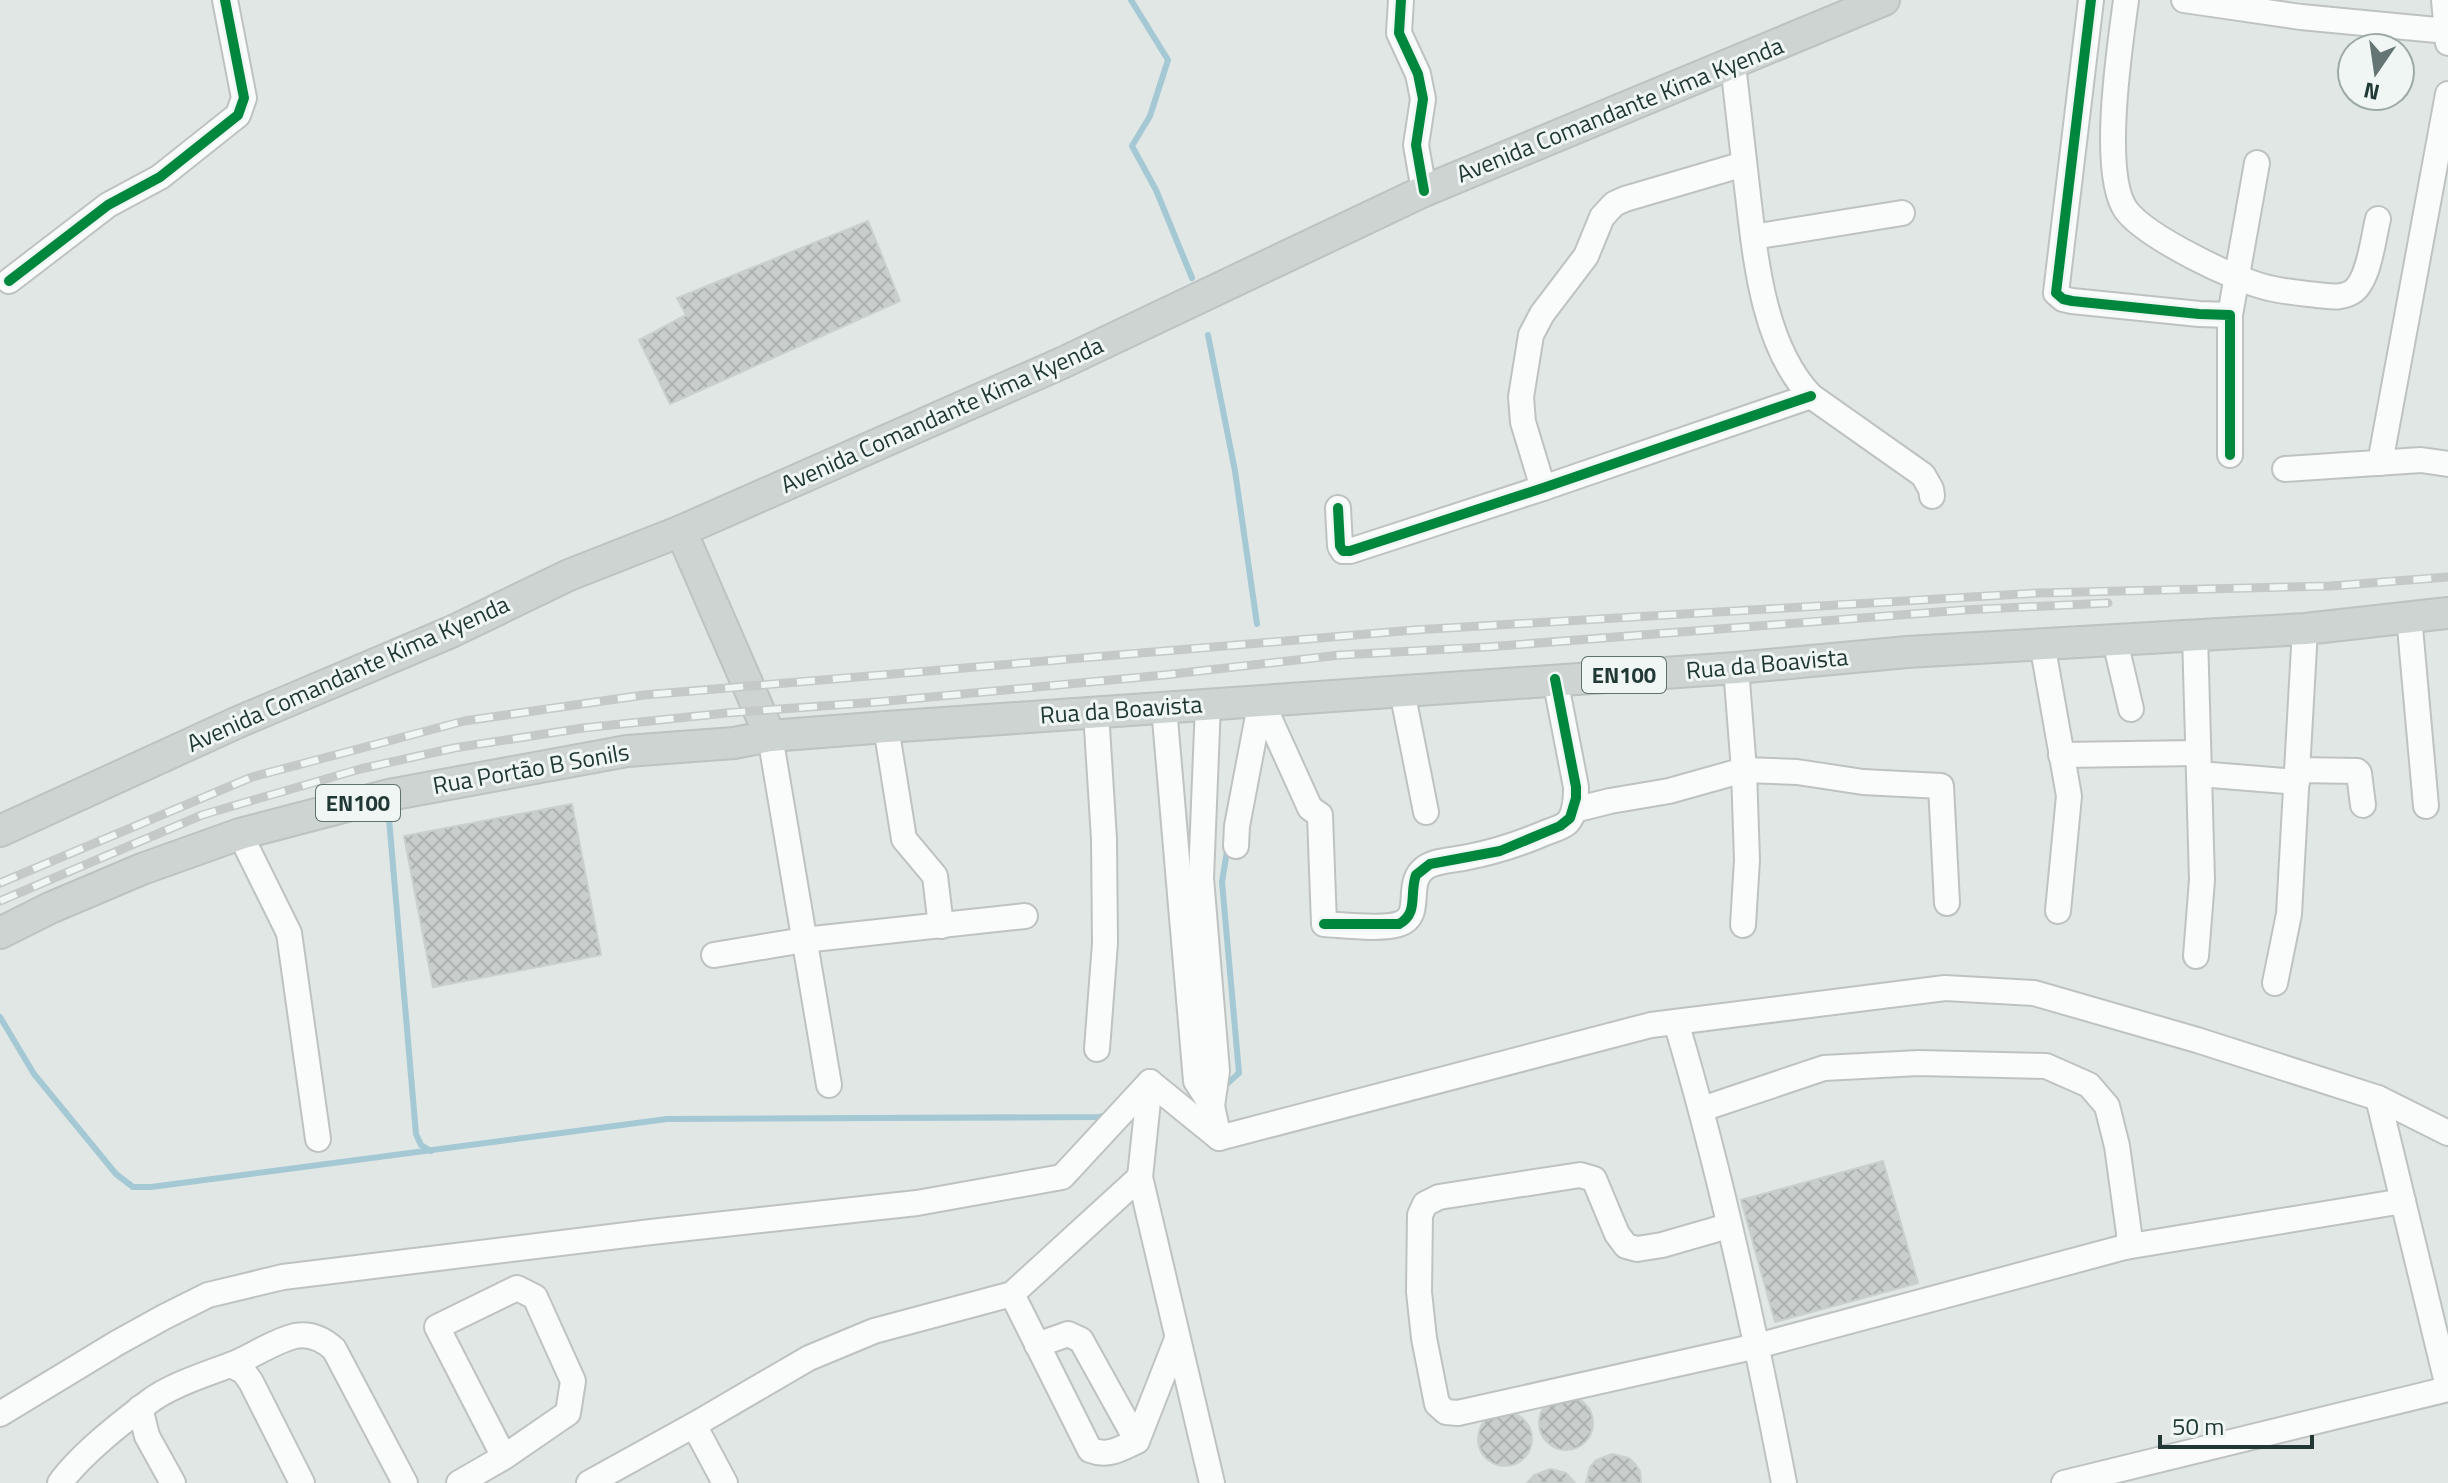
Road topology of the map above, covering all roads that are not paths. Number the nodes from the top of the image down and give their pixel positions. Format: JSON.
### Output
{"nodes":[{"id":1,"x":225,"y":0,"type":"edge"},
{"id":2,"x":1401,"y":0,"type":"edge"},
{"id":3,"x":1884,"y":0,"type":"edge"},
{"id":4,"x":2091,"y":0,"type":"edge"},
{"id":5,"x":2126,"y":0,"type":"edge"},
{"id":6,"x":2184,"y":0,"type":"edge"},
{"id":7,"x":2444,"y":0,"type":"edge"},
{"id":8,"x":2447,"y":31,"type":"edge"},
{"id":9,"x":2448,"y":43,"type":"edge"},
{"id":10,"x":1733,"y":64,"type":"junction"},
{"id":11,"x":2448,"y":94,"type":"edge"},
{"id":12,"x":2257,"y":163,"type":"dead end"},
{"id":13,"x":1744,"y":164,"type":"junction"},
{"id":14,"x":1424,"y":191,"type":"junction"},
{"id":15,"x":1902,"y":213,"type":"dead end"},
{"id":16,"x":2378,"y":219,"type":"dead end"},
{"id":17,"x":1753,"y":237,"type":"junction"},
{"id":18,"x":2236,"y":277,"type":"junction"},
{"id":19,"x":9,"y":281,"type":"dead end"},
{"id":20,"x":2230,"y":315,"type":"junction"},
{"id":21,"x":1811,"y":396,"type":"junction"},
{"id":22,"x":2230,"y":455,"type":"dead end"},
{"id":23,"x":2380,"y":463,"type":"junction"},
{"id":24,"x":2448,"y":464,"type":"edge"},
{"id":25,"x":2285,"y":469,"type":"dead end"},
{"id":26,"x":1543,"y":488,"type":"junction"},
{"id":27,"x":1932,"y":496,"type":"dead end"},
{"id":28,"x":1338,"y":508,"type":"dead end"},
{"id":29,"x":681,"y":531,"type":"junction"},
{"id":30,"x":2448,"y":613,"type":"edge"},
{"id":31,"x":2409,"y":616,"type":"junction"},
{"id":32,"x":2305,"y":629,"type":"junction"},
{"id":33,"x":2195,"y":635,"type":"junction"},
{"id":34,"x":2115,"y":641,"type":"junction"},
{"id":35,"x":2042,"y":643,"type":"junction"},
{"id":36,"x":1736,"y":668,"type":"junction"},
{"id":37,"x":1555,"y":679,"type":"junction"},
{"id":38,"x":1402,"y":691,"type":"junction"},
{"id":39,"x":1261,"y":700,"type":"junction"},
{"id":40,"x":1208,"y":704,"type":"junction"},
{"id":41,"x":1164,"y":707,"type":"junction"},
{"id":42,"x":2131,"y":709,"type":"dead end"},
{"id":43,"x":1096,"y":712,"type":"junction"},
{"id":44,"x":886,"y":727,"type":"junction"},
{"id":45,"x":784,"y":735,"type":"junction"},
{"id":46,"x":2061,"y":755,"type":"junction"},
{"id":47,"x":2199,"y":763,"type":"junction"},
{"id":48,"x":1744,"y":770,"type":"junction"},
{"id":49,"x":2297,"y":776,"type":"junction"},
{"id":50,"x":2363,"y":805,"type":"dead end"},
{"id":51,"x":2426,"y":806,"type":"dead end"},
{"id":52,"x":1574,"y":810,"type":"junction"},
{"id":53,"x":1426,"y":812,"type":"dead end"},
{"id":54,"x":0,"y":831,"type":"edge"},
{"id":55,"x":240,"y":834,"type":"junction"},
{"id":56,"x":1236,"y":846,"type":"dead end"},
{"id":57,"x":1947,"y":903,"type":"dead end"},
{"id":58,"x":2058,"y":911,"type":"dead end"},
{"id":59,"x":1025,"y":916,"type":"dead end"},
{"id":60,"x":1743,"y":925,"type":"dead end"},
{"id":61,"x":941,"y":926,"type":"junction"},
{"id":62,"x":0,"y":933,"type":"edge"},
{"id":63,"x":804,"y":940,"type":"junction"},
{"id":64,"x":714,"y":955,"type":"dead end"},
{"id":65,"x":2196,"y":956,"type":"dead end"},
{"id":66,"x":2275,"y":983,"type":"dead end"},
{"id":67,"x":1676,"y":1022,"type":"junction"},
{"id":68,"x":1097,"y":1049,"type":"dead end"},
{"id":69,"x":1150,"y":1082,"type":"junction"},
{"id":70,"x":829,"y":1085,"type":"dead end"},
{"id":71,"x":2378,"y":1098,"type":"junction"},
{"id":72,"x":1212,"y":1106,"type":"junction"},
{"id":73,"x":1702,"y":1109,"type":"junction"},
{"id":74,"x":2448,"y":1133,"type":"edge"},
{"id":75,"x":1219,"y":1138,"type":"junction"},
{"id":76,"x":318,"y":1139,"type":"dead end"},
{"id":77,"x":1140,"y":1177,"type":"junction"},
{"id":78,"x":2403,"y":1201,"type":"junction"},
{"id":79,"x":1728,"y":1226,"type":"junction"},
{"id":80,"x":2125,"y":1247,"type":"junction"},
{"id":81,"x":1012,"y":1294,"type":"junction"},
{"id":82,"x":1177,"y":1339,"type":"junction"},
{"id":83,"x":1037,"y":1345,"type":"junction"},
{"id":84,"x":1757,"y":1346,"type":"junction"},
{"id":85,"x":231,"y":1365,"type":"junction"},
{"id":86,"x":2448,"y":1388,"type":"edge"},
{"id":87,"x":140,"y":1408,"type":"junction"},
{"id":88,"x":0,"y":1414,"type":"edge"},
{"id":89,"x":694,"y":1425,"type":"junction"},
{"id":90,"x":1137,"y":1441,"type":"junction"},
{"id":91,"x":504,"y":1457,"type":"junction"},
{"id":92,"x":60,"y":1483,"type":"edge"},
{"id":93,"x":173,"y":1483,"type":"edge"},
{"id":94,"x":302,"y":1483,"type":"edge"},
{"id":95,"x":405,"y":1483,"type":"edge"},
{"id":96,"x":459,"y":1483,"type":"edge"},
{"id":97,"x":589,"y":1483,"type":"edge"},
{"id":98,"x":725,"y":1483,"type":"edge"},
{"id":99,"x":1212,"y":1483,"type":"edge"},
{"id":100,"x":1784,"y":1483,"type":"edge"},
{"id":101,"x":2064,"y":1483,"type":"edge"}],
"edges":[{"from":1,"to":19,"type":"street"},
{"from":2,"to":14,"type":"street"},
{"from":3,"to":10,"type":"main road","name":"Avenida Comandante Kima Kyenda"},
{"from":4,"to":20,"type":"street"},
{"from":5,"to":18,"type":"street"},
{"from":6,"to":8,"type":"street"},
{"from":7,"to":8,"type":"street"},
{"from":8,"to":9,"type":"street"},
{"from":10,"to":13,"type":"street"},
{"from":10,"to":14,"type":"main road","name":"Avenida Comandante Kima Kyenda"},
{"from":11,"to":23,"type":"street"},
{"from":12,"to":18,"type":"street"},
{"from":13,"to":17,"type":"street"},
{"from":13,"to":26,"type":"street"},
{"from":14,"to":29,"type":"main road","name":"Avenida Comandante Kima Kyenda"},
{"from":15,"to":17,"type":"street"},
{"from":16,"to":18,"type":"street"},
{"from":17,"to":21,"type":"street"},
{"from":18,"to":20,"type":"street"},
{"from":20,"to":22,"type":"street"},
{"from":21,"to":26,"type":"street"},
{"from":21,"to":27,"type":"street"},
{"from":23,"to":24,"type":"street"},
{"from":23,"to":25,"type":"street"},
{"from":26,"to":28,"type":"street"},
{"from":29,"to":45,"type":"main road"},
{"from":29,"to":54,"type":"main road","name":"Avenida Comandante Kima Kyenda"},
{"from":30,"to":31,"type":"main road","name":"Rua da Boavista","number":"EN100"},
{"from":31,"to":32,"type":"main road","name":"Rua da Boavista","number":"EN100"},
{"from":31,"to":51,"type":"street"},
{"from":32,"to":33,"type":"main road","name":"Rua da Boavista","number":"EN100"},
{"from":32,"to":49,"type":"street"},
{"from":33,"to":34,"type":"main road","name":"Rua da Boavista","number":"EN100"},
{"from":33,"to":47,"type":"street"},
{"from":34,"to":35,"type":"main road","name":"Rua da Boavista","number":"EN100"},
{"from":34,"to":42,"type":"street"},
{"from":35,"to":36,"type":"main road","name":"Rua da Boavista","number":"EN100"},
{"from":35,"to":46,"type":"street"},
{"from":36,"to":37,"type":"main road","name":"Rua da Boavista","number":"EN100"},
{"from":36,"to":48,"type":"street"},
{"from":37,"to":38,"type":"main road","name":"Rua da Boavista","number":"EN100"},
{"from":37,"to":52,"type":"street"},
{"from":38,"to":39,"type":"main road","name":"Rua da Boavista","number":"EN100"},
{"from":38,"to":53,"type":"street"},
{"from":39,"to":40,"type":"main road","name":"Rua da Boavista","number":"EN100"},
{"from":39,"to":52,"type":"street"},
{"from":39,"to":56,"type":"street"},
{"from":40,"to":41,"type":"main road","name":"Rua da Boavista","number":"EN100"},
{"from":40,"to":72,"type":"street"},
{"from":41,"to":43,"type":"main road","name":"Rua da Boavista","number":"EN100"},
{"from":41,"to":72,"type":"street"},
{"from":43,"to":44,"type":"main road","name":"Rua da Boavista","number":"EN100"},
{"from":43,"to":68,"type":"street"},
{"from":44,"to":45,"type":"main road","name":"Rua da Boavista","number":"EN100"},
{"from":44,"to":61,"type":"street"},
{"from":45,"to":55,"type":"main road","name":"Rua Portão B Sonils","number":"EN100"},
{"from":45,"to":63,"type":"street"},
{"from":46,"to":47,"type":"street"},
{"from":46,"to":58,"type":"street"},
{"from":47,"to":49,"type":"street"},
{"from":47,"to":65,"type":"street"},
{"from":48,"to":52,"type":"street"},
{"from":48,"to":57,"type":"street"},
{"from":48,"to":60,"type":"street"},
{"from":49,"to":50,"type":"street"},
{"from":49,"to":66,"type":"street"},
{"from":55,"to":62,"type":"main road","name":"Rua Portão B Sonils","number":"EN100"},
{"from":55,"to":76,"type":"street"},
{"from":59,"to":61,"type":"street"},
{"from":61,"to":63,"type":"street"},
{"from":63,"to":64,"type":"street"},
{"from":63,"to":70,"type":"street"},
{"from":67,"to":71,"type":"street"},
{"from":67,"to":73,"type":"street"},
{"from":67,"to":75,"type":"street"},
{"from":69,"to":75,"type":"street"},
{"from":69,"to":77,"type":"street"},
{"from":69,"to":88,"type":"street"},
{"from":71,"to":74,"type":"street"},
{"from":71,"to":78,"type":"street"},
{"from":72,"to":75,"type":"street"},
{"from":73,"to":79,"type":"street"},
{"from":73,"to":80,"type":"street"},
{"from":77,"to":81,"type":"street"},
{"from":77,"to":82,"type":"street"},
{"from":78,"to":80,"type":"street"},
{"from":78,"to":86,"type":"street"},
{"from":79,"to":84,"type":"street"},
{"from":79,"to":84,"type":"street"},
{"from":80,"to":84,"type":"street"},
{"from":81,"to":83,"type":"street"},
{"from":81,"to":89,"type":"street"},
{"from":82,"to":90,"type":"street"},
{"from":82,"to":99,"type":"street"},
{"from":83,"to":90,"type":"street"},
{"from":83,"to":90,"type":"street"},
{"from":84,"to":100,"type":"street"},
{"from":85,"to":87,"type":"street"},
{"from":85,"to":94,"type":"street"},
{"from":85,"to":95,"type":"street"},
{"from":86,"to":101,"type":"street"},
{"from":87,"to":92,"type":"street"},
{"from":87,"to":93,"type":"street"},
{"from":89,"to":97,"type":"street"},
{"from":89,"to":98,"type":"street"},
{"from":91,"to":91,"type":"street"},
{"from":91,"to":96,"type":"street"}]}
